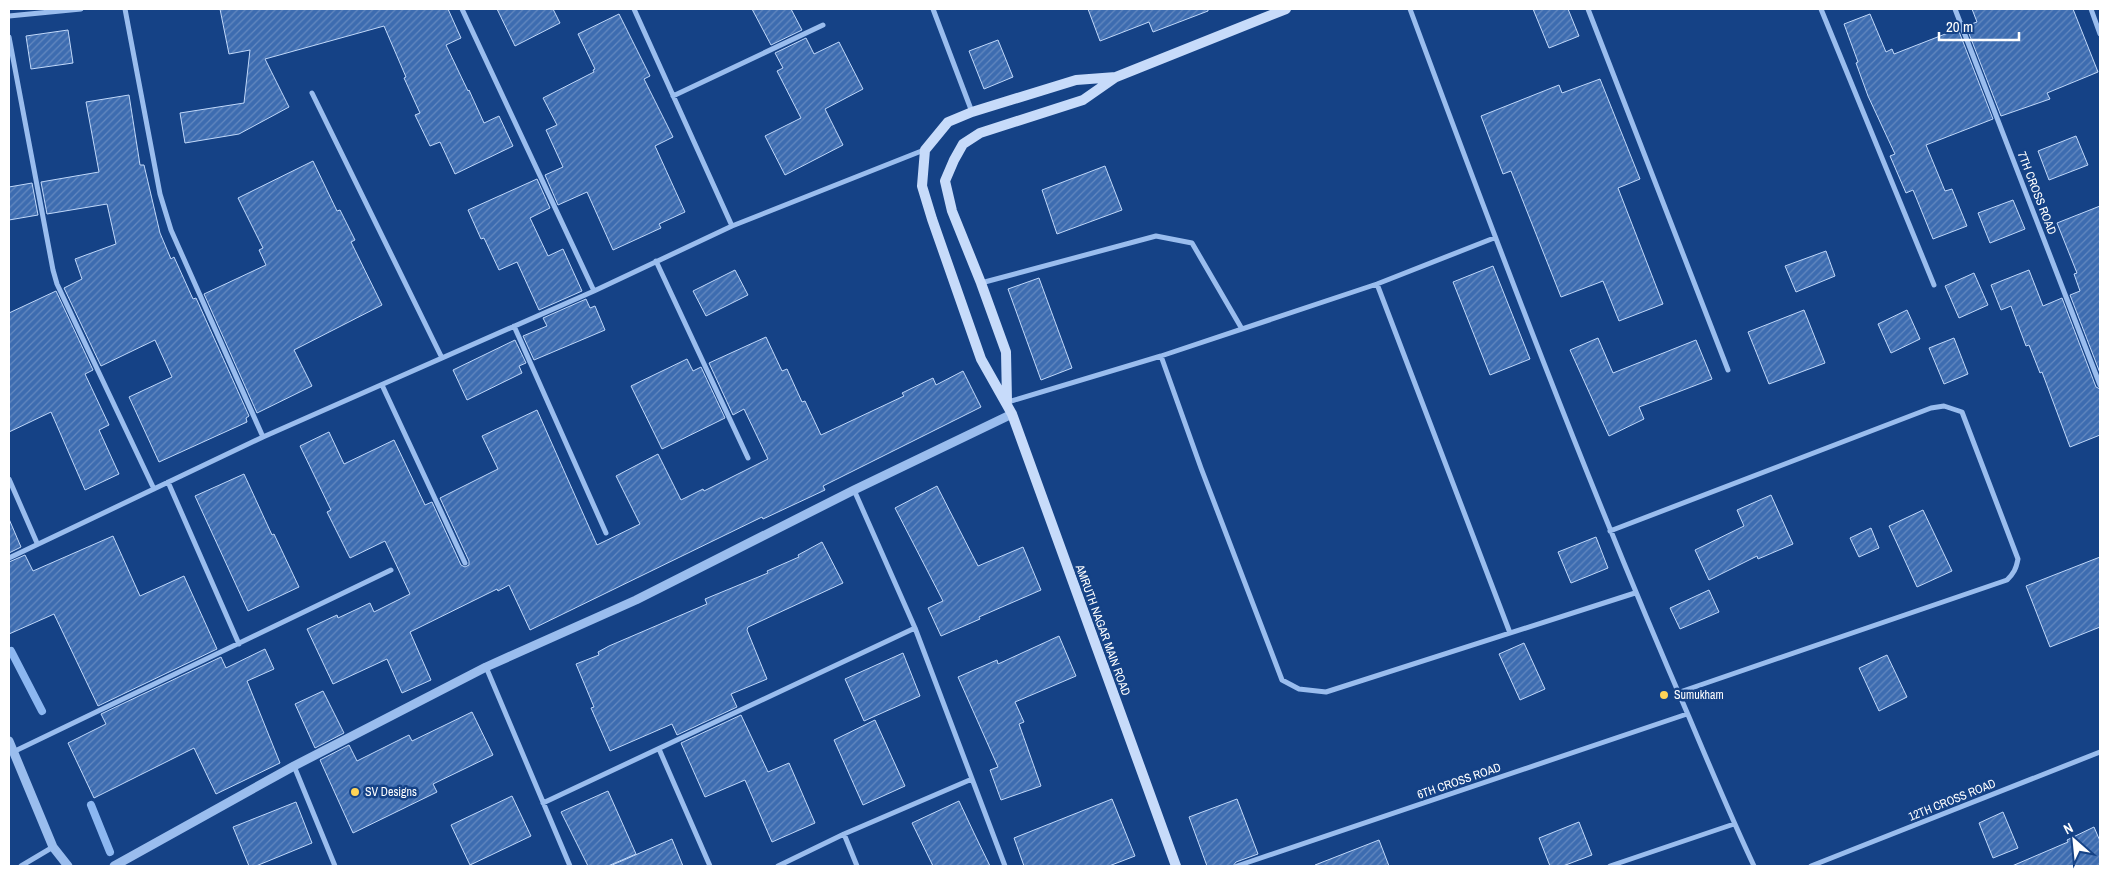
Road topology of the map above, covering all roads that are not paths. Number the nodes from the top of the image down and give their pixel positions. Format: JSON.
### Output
{"nodes":[{"id":1,"x":81,"y":9,"type":"edge"},
{"id":2,"x":125,"y":9,"type":"edge"},
{"id":3,"x":462,"y":9,"type":"edge"},
{"id":4,"x":634,"y":9,"type":"edge"},
{"id":5,"x":933,"y":9,"type":"edge"},
{"id":6,"x":1286,"y":9,"type":"edge"},
{"id":7,"x":1410,"y":9,"type":"edge"},
{"id":8,"x":1588,"y":9,"type":"edge"},
{"id":9,"x":1821,"y":9,"type":"edge"},
{"id":10,"x":1955,"y":9,"type":"edge"},
{"id":11,"x":2091,"y":9,"type":"edge"},
{"id":12,"x":9,"y":16,"type":"edge"},
{"id":13,"x":823,"y":25,"type":"dead end"},
{"id":14,"x":2100,"y":34,"type":"edge"},
{"id":15,"x":9,"y":37,"type":"edge"},
{"id":16,"x":1116,"y":77,"type":"junction"},
{"id":17,"x":312,"y":93,"type":"dead end"},
{"id":18,"x":673,"y":96,"type":"junction"},
{"id":19,"x":972,"y":112,"type":"junction"},
{"id":20,"x":925,"y":150,"type":"junction"},
{"id":21,"x":732,"y":226,"type":"junction"},
{"id":22,"x":1494,"y":238,"type":"junction"},
{"id":23,"x":656,"y":261,"type":"junction"},
{"id":24,"x":981,"y":283,"type":"junction"},
{"id":25,"x":1377,"y":284,"type":"junction"},
{"id":26,"x":1934,"y":285,"type":"dead end"},
{"id":27,"x":594,"y":291,"type":"junction"},
{"id":28,"x":514,"y":326,"type":"junction"},
{"id":29,"x":1242,"y":329,"type":"junction"},
{"id":30,"x":1161,"y":356,"type":"junction"},
{"id":31,"x":442,"y":358,"type":"junction"},
{"id":32,"x":1728,"y":370,"type":"dead end"},
{"id":33,"x":382,"y":385,"type":"junction"},
{"id":34,"x":2100,"y":385,"type":"edge"},
{"id":35,"x":1007,"y":402,"type":"junction"},
{"id":36,"x":1012,"y":414,"type":"junction"},
{"id":37,"x":263,"y":437,"type":"junction"},
{"id":38,"x":748,"y":458,"type":"dead end"},
{"id":39,"x":9,"y":479,"type":"edge"},
{"id":40,"x":168,"y":482,"type":"junction"},
{"id":41,"x":154,"y":489,"type":"junction"},
{"id":42,"x":854,"y":490,"type":"junction"},
{"id":43,"x":1610,"y":531,"type":"junction"},
{"id":44,"x":606,"y":533,"type":"dead end"},
{"id":45,"x":37,"y":544,"type":"junction"},
{"id":46,"x":9,"y":558,"type":"edge"},
{"id":47,"x":465,"y":562,"type":"dead end"},
{"id":48,"x":391,"y":570,"type":"dead end"},
{"id":49,"x":1635,"y":593,"type":"junction"},
{"id":50,"x":915,"y":628,"type":"junction"},
{"id":51,"x":1510,"y":633,"type":"junction"},
{"id":52,"x":238,"y":644,"type":"junction"},
{"id":53,"x":486,"y":667,"type":"junction"},
{"id":54,"x":1677,"y":693,"type":"junction"},
{"id":55,"x":1687,"y":714,"type":"junction"},
{"id":56,"x":9,"y":741,"type":"edge"},
{"id":57,"x":658,"y":749,"type":"junction"},
{"id":58,"x":13,"y":752,"type":"junction"},
{"id":59,"x":2100,"y":752,"type":"edge"},
{"id":60,"x":294,"y":766,"type":"junction"},
{"id":61,"x":972,"y":779,"type":"junction"},
{"id":62,"x":543,"y":803,"type":"junction"},
{"id":63,"x":1734,"y":824,"type":"junction"},
{"id":64,"x":844,"y":834,"type":"junction"},
{"id":65,"x":53,"y":848,"type":"junction"},
{"id":66,"x":21,"y":866,"type":"edge"},
{"id":67,"x":68,"y":866,"type":"edge"},
{"id":68,"x":114,"y":866,"type":"edge"},
{"id":69,"x":336,"y":866,"type":"edge"},
{"id":70,"x":570,"y":866,"type":"edge"},
{"id":71,"x":710,"y":866,"type":"edge"},
{"id":72,"x":778,"y":866,"type":"edge"},
{"id":73,"x":857,"y":866,"type":"edge"},
{"id":74,"x":1005,"y":866,"type":"edge"},
{"id":75,"x":1176,"y":866,"type":"edge"},
{"id":76,"x":1237,"y":866,"type":"edge"},
{"id":77,"x":1610,"y":866,"type":"edge"},
{"id":78,"x":1754,"y":866,"type":"edge"},
{"id":79,"x":1811,"y":866,"type":"edge"}],
"edges":[{"from":1,"to":12,"type":"street"},
{"from":2,"to":37,"type":"street"},
{"from":3,"to":27,"type":"street"},
{"from":4,"to":18,"type":"street"},
{"from":5,"to":19,"type":"street"},
{"from":6,"to":16,"type":"main road","name":"AMRUTH NAGAR MAIN ROAD"},
{"from":7,"to":22,"type":"street"},
{"from":8,"to":32,"type":"street"},
{"from":9,"to":26,"type":"street"},
{"from":10,"to":34,"type":"street","name":"7TH CROSS ROAD"},
{"from":11,"to":14,"type":"street"},
{"from":13,"to":18,"type":"street"},
{"from":15,"to":41,"type":"street"},
{"from":16,"to":19,"type":"main road","name":"AMRUTH NAGAR MAIN ROAD"},
{"from":16,"to":24,"type":"main road","name":"AMRUTH NAGAR MAIN ROAD"},
{"from":17,"to":31,"type":"street"},
{"from":18,"to":21,"type":"street"},
{"from":19,"to":20,"type":"main road","name":"AMRUTH NAGAR MAIN ROAD"},
{"from":20,"to":21,"type":"street"},
{"from":20,"to":35,"type":"main road","name":"AMRUTH NAGAR MAIN ROAD"},
{"from":21,"to":23,"type":"street"},
{"from":22,"to":25,"type":"street"},
{"from":22,"to":43,"type":"street"},
{"from":23,"to":27,"type":"street"},
{"from":23,"to":38,"type":"street"},
{"from":24,"to":29,"type":"street"},
{"from":24,"to":35,"type":"main road","name":"AMRUTH NAGAR MAIN ROAD"},
{"from":25,"to":29,"type":"street"},
{"from":25,"to":51,"type":"street"},
{"from":27,"to":28,"type":"street"},
{"from":28,"to":31,"type":"street"},
{"from":28,"to":44,"type":"street"},
{"from":29,"to":30,"type":"street"},
{"from":30,"to":35,"type":"street"},
{"from":30,"to":51,"type":"street"},
{"from":31,"to":33,"type":"street"},
{"from":33,"to":37,"type":"street"},
{"from":33,"to":47,"type":"street"},
{"from":35,"to":36,"type":"main road","name":"AMRUTH NAGAR MAIN ROAD"},
{"from":36,"to":42,"type":"street"},
{"from":36,"to":75,"type":"main road","name":"AMRUTH NAGAR MAIN ROAD"},
{"from":37,"to":40,"type":"street"},
{"from":39,"to":45,"type":"street"},
{"from":40,"to":41,"type":"street"},
{"from":40,"to":52,"type":"street"},
{"from":41,"to":45,"type":"street"},
{"from":42,"to":50,"type":"street"},
{"from":42,"to":53,"type":"street"},
{"from":43,"to":49,"type":"street"},
{"from":43,"to":54,"type":"street"},
{"from":45,"to":46,"type":"street"},
{"from":48,"to":52,"type":"street"},
{"from":49,"to":51,"type":"street"},
{"from":49,"to":54,"type":"street"},
{"from":50,"to":57,"type":"street"},
{"from":50,"to":61,"type":"street"},
{"from":52,"to":58,"type":"street"},
{"from":53,"to":60,"type":"street"},
{"from":53,"to":62,"type":"street"},
{"from":54,"to":55,"type":"street"},
{"from":55,"to":63,"type":"street"},
{"from":55,"to":76,"type":"street","name":"6TH CROSS ROAD"},
{"from":56,"to":58,"type":"street"},
{"from":57,"to":62,"type":"street"},
{"from":57,"to":71,"type":"street"},
{"from":58,"to":65,"type":"street"},
{"from":59,"to":79,"type":"street","name":"12TH CROSS ROAD"},
{"from":60,"to":68,"type":"street"},
{"from":60,"to":69,"type":"street"},
{"from":61,"to":64,"type":"street"},
{"from":61,"to":74,"type":"street"},
{"from":62,"to":70,"type":"street"},
{"from":63,"to":77,"type":"street"},
{"from":63,"to":78,"type":"street"},
{"from":64,"to":72,"type":"street"},
{"from":64,"to":73,"type":"street"},
{"from":65,"to":66,"type":"street"},
{"from":65,"to":67,"type":"street"}]}
